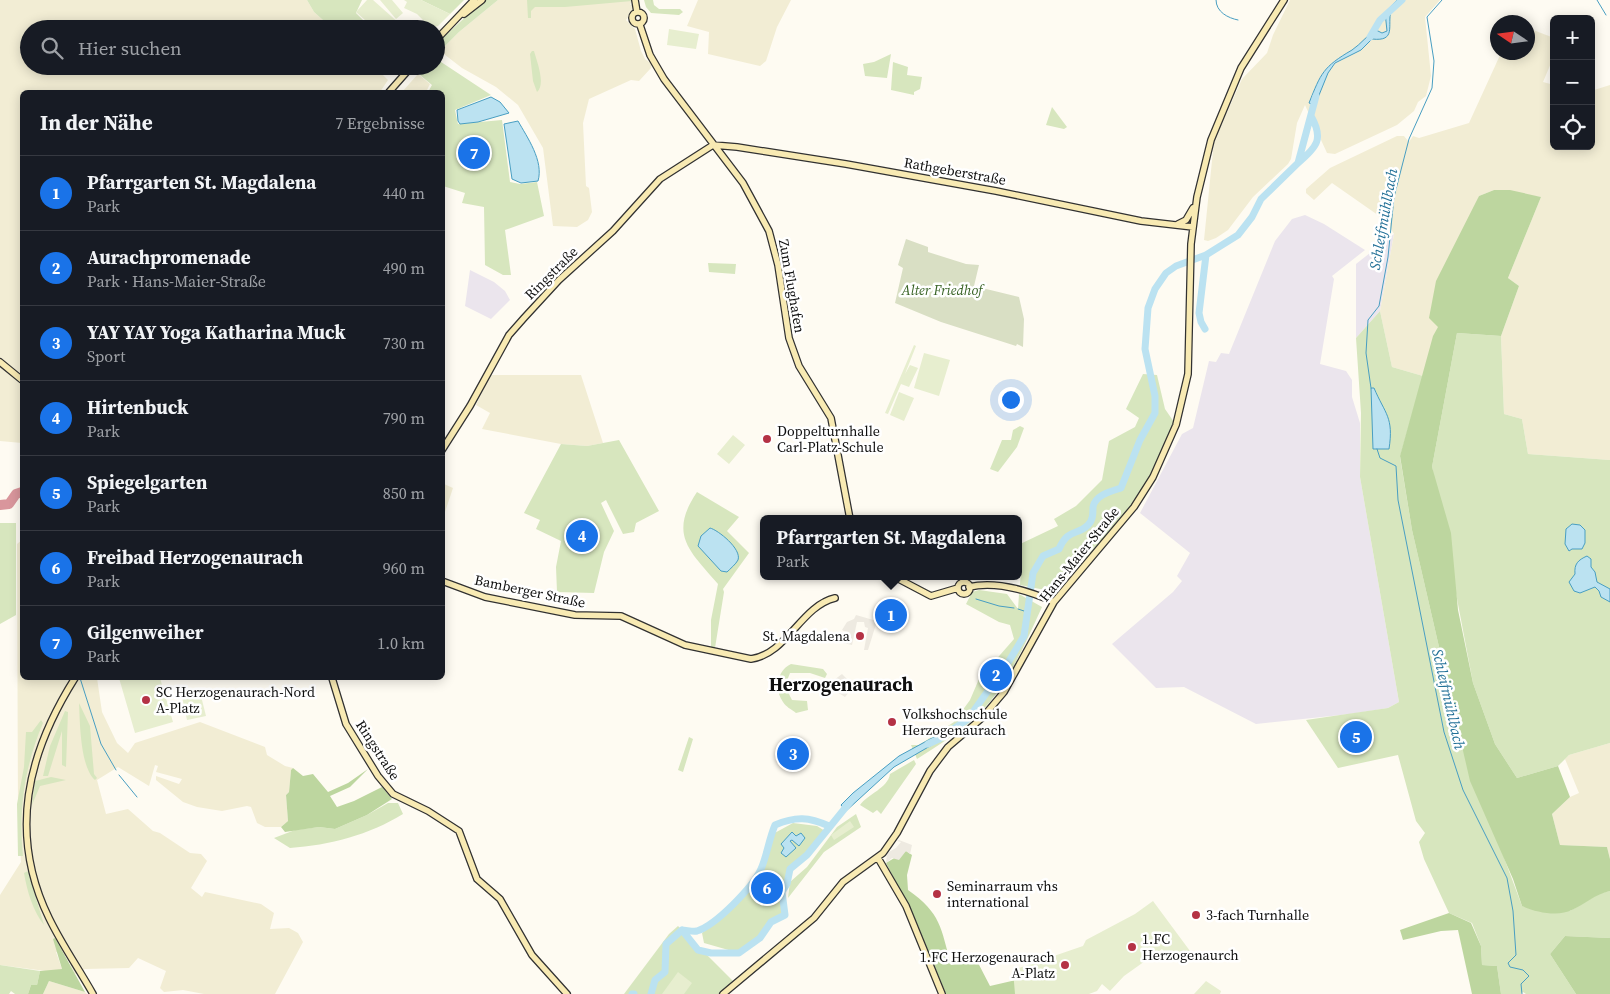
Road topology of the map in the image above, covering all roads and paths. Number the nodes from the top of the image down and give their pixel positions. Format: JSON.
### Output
{"nodes":[{"id":1,"x":474,"y":0,"type":"edge"},
{"id":2,"x":482,"y":0,"type":"edge"},
{"id":3,"x":635,"y":0,"type":"edge"},
{"id":4,"x":1284,"y":0,"type":"edge"},
{"id":5,"x":449,"y":26,"type":"junction"},
{"id":6,"x":445,"y":30,"type":"edge"},
{"id":7,"x":404,"y":75,"type":"edge"},
{"id":8,"x":391,"y":90,"type":"edge"},
{"id":9,"x":713,"y":145,"type":"junction"},
{"id":10,"x":1197,"y":197,"type":"junction"},
{"id":11,"x":1176,"y":225,"type":"junction"},
{"id":12,"x":1193,"y":227,"type":"junction"},
{"id":13,"x":0,"y":362,"type":"edge"},
{"id":14,"x":20,"y":378,"type":"edge"},
{"id":15,"x":445,"y":445,"type":"edge"},
{"id":16,"x":849,"y":515,"type":"edge"},
{"id":17,"x":900,"y":580,"type":"edge"},
{"id":18,"x":445,"y":582,"type":"edge"},
{"id":19,"x":835,"y":598,"type":"dead end"},
{"id":20,"x":1054,"y":602,"type":"junction"},
{"id":21,"x":74,"y":680,"type":"edge"},
{"id":22,"x":332,"y":680,"type":"edge"},
{"id":23,"x":878,"y":858,"type":"junction"},
{"id":24,"x":726,"y":992,"type":"edge"},
{"id":25,"x":93,"y":994,"type":"edge"},
{"id":26,"x":567,"y":994,"type":"edge"},
{"id":27,"x":942,"y":994,"type":"edge"}],
"edges":[{"from":1,"to":5,"type":"street"},
{"from":2,"to":5,"type":"street"},
{"from":3,"to":9,"type":"street","name":"Zum Flughafen"},
{"from":4,"to":10,"type":"street","name":"Hans-Maier-Straße"},
{"from":5,"to":6,"type":"street"},
{"from":7,"to":8,"type":"street"},
{"from":9,"to":11,"type":"street","name":"Rathgeberstraße"},
{"from":9,"to":15,"type":"street","name":"Ringstraße"},
{"from":9,"to":16,"type":"street","name":"Zum Flughafen"},
{"from":10,"to":11,"type":"street"},
{"from":10,"to":12,"type":"street","name":"Hans-Maier-Straße"},
{"from":11,"to":12,"type":"street","name":"Rathgeberstraße"},
{"from":12,"to":20,"type":"street","name":"Hans-Maier-Straße"},
{"from":13,"to":14,"type":"street"},
{"from":17,"to":20,"type":"street"},
{"from":18,"to":19,"type":"street","name":"Bamberger Straße"},
{"from":20,"to":23,"type":"street","name":"Hans-Maier-Straße"},
{"from":21,"to":25,"type":"street"},
{"from":22,"to":26,"type":"street","name":"Ringstraße"},
{"from":23,"to":24,"type":"street","name":"Hans-Maier-Straße"},
{"from":23,"to":27,"type":"street"}]}
